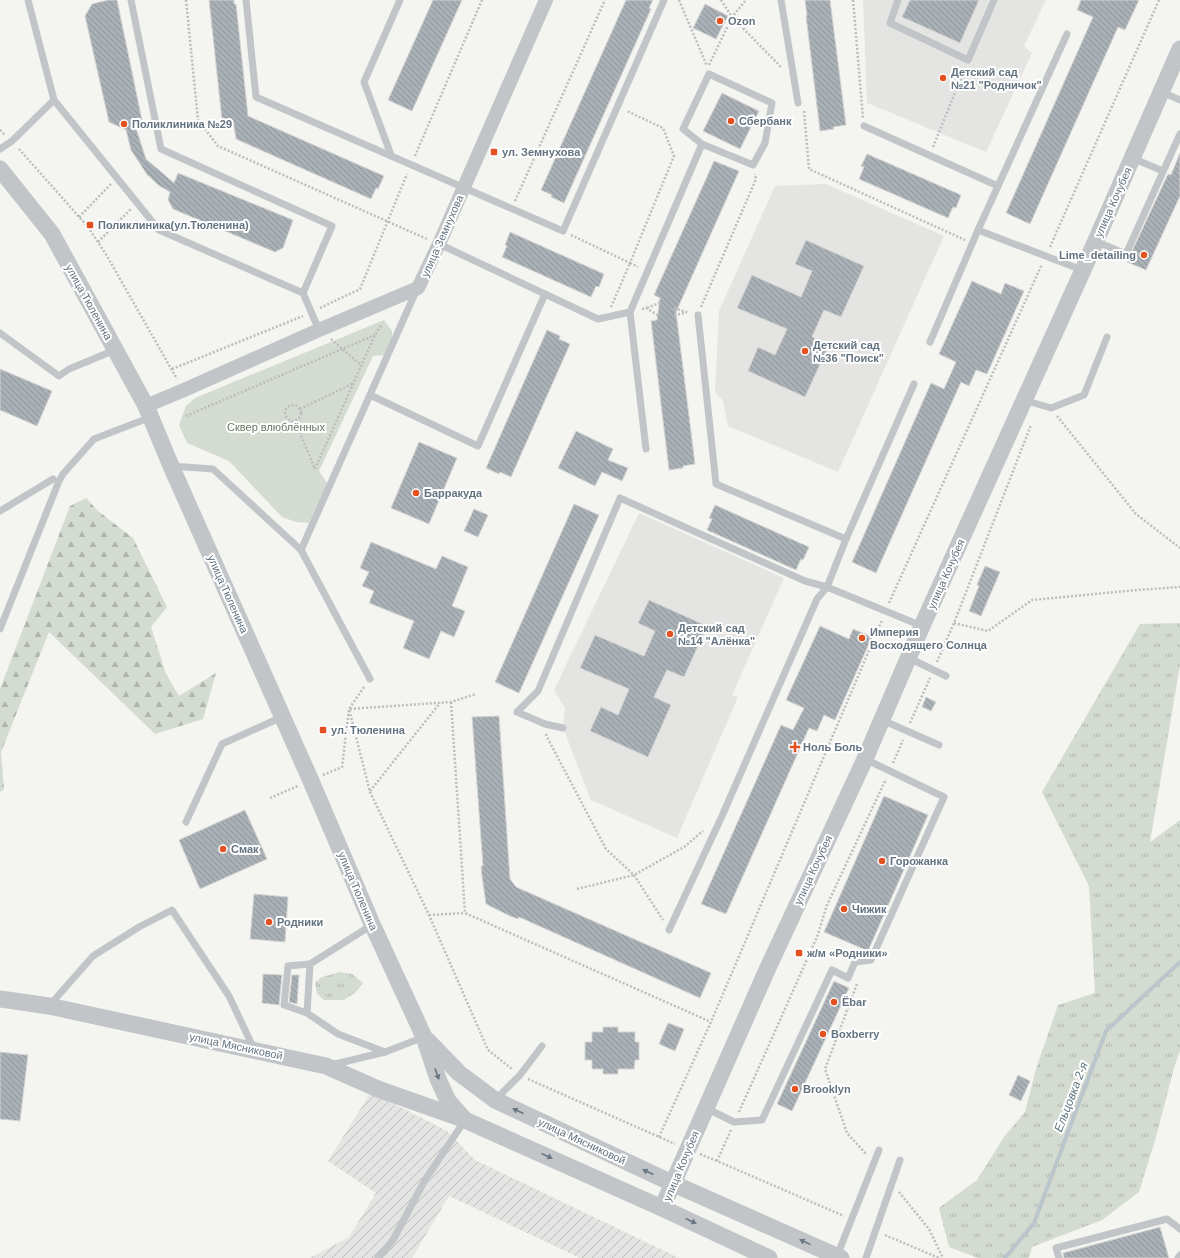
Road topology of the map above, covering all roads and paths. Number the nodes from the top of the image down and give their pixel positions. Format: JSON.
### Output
{"nodes":[{"id":1,"x":28,"y":0,"type":"edge"},
{"id":2,"x":131,"y":0,"type":"edge"},
{"id":3,"x":186,"y":0,"type":"edge"},
{"id":4,"x":246,"y":0,"type":"edge"},
{"id":5,"x":400,"y":0,"type":"edge"},
{"id":6,"x":482,"y":0,"type":"edge"},
{"id":7,"x":546,"y":0,"type":"edge"},
{"id":8,"x":605,"y":0,"type":"edge"},
{"id":9,"x":664,"y":0,"type":"edge"},
{"id":10,"x":679,"y":0,"type":"edge"},
{"id":11,"x":721,"y":0,"type":"edge"},
{"id":12,"x":746,"y":0,"type":"edge"},
{"id":13,"x":781,"y":0,"type":"edge"},
{"id":14,"x":853,"y":0,"type":"edge"},
{"id":15,"x":898,"y":0,"type":"edge"},
{"id":16,"x":994,"y":0,"type":"edge"},
{"id":17,"x":1159,"y":0,"type":"edge"},
{"id":18,"x":732,"y":17,"type":"junction"},
{"id":19,"x":1067,"y":34,"type":"dead end"},
{"id":20,"x":1180,"y":50,"type":"edge"},
{"id":21,"x":968,"y":60,"type":"junction"},
{"id":22,"x":794,"y":79,"type":"junction"},
{"id":23,"x":1161,"y":92,"type":"junction"},
{"id":24,"x":54,"y":100,"type":"junction"},
{"id":25,"x":1180,"y":100,"type":"edge"},
{"id":26,"x":798,"y":103,"type":"joint"},
{"id":27,"x":618,"y":107,"type":"junction"},
{"id":28,"x":864,"y":126,"type":"joint"},
{"id":29,"x":0,"y":130,"type":"edge"},
{"id":30,"x":1180,"y":134,"type":"edge"},
{"id":31,"x":12,"y":141,"type":"junction"},
{"id":32,"x":702,"y":144,"type":"junction"},
{"id":33,"x":0,"y":149,"type":"edge"},
{"id":34,"x":391,"y":155,"type":"junction"},
{"id":35,"x":930,"y":156,"type":"junction"},
{"id":36,"x":1132,"y":158,"type":"junction"},
{"id":37,"x":411,"y":164,"type":"junction"},
{"id":38,"x":753,"y":165,"type":"junction"},
{"id":39,"x":0,"y":169,"type":"edge"},
{"id":40,"x":1163,"y":171,"type":"junction"},
{"id":41,"x":117,"y":178,"type":"junction"},
{"id":42,"x":998,"y":186,"type":"junction"},
{"id":43,"x":464,"y":187,"type":"junction"},
{"id":44,"x":137,"y":204,"type":"junction"},
{"id":45,"x":512,"y":209,"type":"junction"},
{"id":46,"x":79,"y":217,"type":"junction"},
{"id":47,"x":388,"y":221,"type":"junction"},
{"id":48,"x":978,"y":230,"type":"junction"},
{"id":49,"x":563,"y":231,"type":"junction"},
{"id":50,"x":1095,"y":241,"type":"junction"},
{"id":51,"x":98,"y":243,"type":"junction"},
{"id":52,"x":973,"y":243,"type":"junction"},
{"id":53,"x":439,"y":244,"type":"junction"},
{"id":54,"x":1046,"y":256,"type":"junction"},
{"id":55,"x":630,"y":263,"type":"junction"},
{"id":56,"x":1082,"y":270,"type":"junction"},
{"id":57,"x":418,"y":288,"type":"junction"},
{"id":58,"x":303,"y":293,"type":"junction"},
{"id":59,"x":546,"y":294,"type":"junction"},
{"id":60,"x":661,"y":302,"type":"dead end"},
{"id":61,"x":646,"y":308,"type":"junction"},
{"id":62,"x":674,"y":308,"type":"dead end"},
{"id":63,"x":630,"y":312,"type":"junction"},
{"id":64,"x":312,"y":313,"type":"junction"},
{"id":65,"x":686,"y":313,"type":"junction"},
{"id":66,"x":674,"y":315,"type":"dead end"},
{"id":67,"x":698,"y":315,"type":"junction"},
{"id":68,"x":659,"y":316,"type":"dead end"},
{"id":69,"x":606,"y":317,"type":"junction"},
{"id":70,"x":382,"y":324,"type":"dead end"},
{"id":71,"x":319,"y":330,"type":"junction"},
{"id":72,"x":0,"y":333,"type":"edge"},
{"id":73,"x":375,"y":335,"type":"junction"},
{"id":74,"x":1107,"y":337,"type":"dead end"},
{"id":75,"x":930,"y":342,"type":"dead end"},
{"id":76,"x":116,"y":350,"type":"junction"},
{"id":77,"x":342,"y":350,"type":"junction"},
{"id":78,"x":362,"y":366,"type":"junction"},
{"id":79,"x":172,"y":369,"type":"junction"},
{"id":80,"x":354,"y":383,"type":"junction"},
{"id":81,"x":914,"y":384,"type":"dead end"},
{"id":82,"x":184,"y":390,"type":"junction"},
{"id":83,"x":370,"y":396,"type":"junction"},
{"id":84,"x":1032,"y":402,"type":"junction"},
{"id":85,"x":1051,"y":408,"type":"junction"},
{"id":86,"x":300,"y":410,"type":"junction"},
{"id":87,"x":148,"y":412,"type":"junction"},
{"id":88,"x":186,"y":416,"type":"dead end"},
{"id":89,"x":295,"y":421,"type":"junction"},
{"id":90,"x":646,"y":449,"type":"dead end"},
{"id":91,"x":171,"y":466,"type":"junction"},
{"id":92,"x":53,"y":479,"type":"dead end"},
{"id":93,"x":0,"y":511,"type":"edge"},
{"id":94,"x":846,"y":539,"type":"junction"},
{"id":95,"x":1180,"y":548,"type":"edge"},
{"id":96,"x":301,"y":550,"type":"junction"},
{"id":97,"x":827,"y":586,"type":"junction"},
{"id":98,"x":1180,"y":587,"type":"edge"},
{"id":99,"x":886,"y":610,"type":"junction"},
{"id":100,"x":954,"y":623,"type":"junction"},
{"id":101,"x":922,"y":626,"type":"junction"},
{"id":102,"x":0,"y":629,"type":"edge"},
{"id":103,"x":909,"y":658,"type":"junction"},
{"id":104,"x":934,"y":670,"type":"junction"},
{"id":105,"x":946,"y":676,"type":"dead end"},
{"id":106,"x":370,"y":679,"type":"joint"},
{"id":107,"x":476,"y":694,"type":"dead end"},
{"id":108,"x":441,"y":702,"type":"junction"},
{"id":109,"x":451,"y":702,"type":"junction"},
{"id":110,"x":349,"y":709,"type":"junction"},
{"id":111,"x":282,"y":717,"type":"junction"},
{"id":112,"x":882,"y":720,"type":"junction"},
{"id":113,"x":544,"y":724,"type":"junction"},
{"id":114,"x":563,"y":728,"type":"dead end"},
{"id":115,"x":907,"y":730,"type":"junction"},
{"id":116,"x":939,"y":745,"type":"dead end"},
{"id":117,"x":865,"y":759,"type":"junction"},
{"id":118,"x":342,"y":767,"type":"dead end"},
{"id":119,"x":890,"y":771,"type":"junction"},
{"id":120,"x":370,"y":792,"type":"junction"},
{"id":121,"x":722,"y":816,"type":"junction"},
{"id":122,"x":186,"y":822,"type":"dead end"},
{"id":123,"x":634,"y":875,"type":"junction"},
{"id":124,"x":577,"y":889,"type":"dead end"},
{"id":125,"x":465,"y":913,"type":"junction"},
{"id":126,"x":429,"y":915,"type":"junction"},
{"id":127,"x":372,"y":924,"type":"junction"},
{"id":128,"x":670,"y":930,"type":"joint"},
{"id":129,"x":310,"y":964,"type":"junction"},
{"id":130,"x":848,"y":978,"type":"junction"},
{"id":131,"x":1,"y":1001,"type":"edge"},
{"id":132,"x":48,"y":1006,"type":"junction"},
{"id":133,"x":306,"y":1013,"type":"junction"},
{"id":134,"x":710,"y":1022,"type":"junction"},
{"id":135,"x":424,"y":1037,"type":"junction"},
{"id":136,"x":542,"y":1046,"type":"dead end"},
{"id":137,"x":254,"y":1050,"type":"junction"},
{"id":138,"x":385,"y":1052,"type":"junction"},
{"id":139,"x":326,"y":1066,"type":"junction"},
{"id":140,"x":520,"y":1075,"type":"junction"},
{"id":141,"x":495,"y":1100,"type":"junction"},
{"id":142,"x":706,"y":1108,"type":"junction"},
{"id":143,"x":465,"y":1120,"type":"junction"},
{"id":144,"x":734,"y":1122,"type":"junction"},
{"id":145,"x":879,"y":1150,"type":"dead end"},
{"id":146,"x":900,"y":1160,"type":"dead end"},
{"id":147,"x":874,"y":1163,"type":"junction"},
{"id":148,"x":674,"y":1184,"type":"junction"},
{"id":149,"x":892,"y":1184,"type":"junction"},
{"id":150,"x":662,"y":1208,"type":"junction"},
{"id":151,"x":852,"y":1220,"type":"junction"},
{"id":152,"x":1180,"y":1229,"type":"edge"},
{"id":153,"x":875,"y":1231,"type":"junction"},
{"id":154,"x":1180,"y":1256,"type":"edge"},
{"id":155,"x":839,"y":1257,"type":"edge"},
{"id":156,"x":378,"y":1258,"type":"edge"},
{"id":157,"x":769,"y":1258,"type":"edge"},
{"id":158,"x":866,"y":1258,"type":"edge"},
{"id":159,"x":940,"y":1258,"type":"edge"},
{"id":160,"x":943,"y":1258,"type":"edge"},
{"id":161,"x":1059,"y":1258,"type":"edge"},
{"id":162,"x":1178,"y":1258,"type":"edge"}],
"edges":[{"from":1,"to":24,"type":"lane"},
{"from":2,"to":58,"type":"lane"},
{"from":3,"to":47,"type":"path"},
{"from":4,"to":34,"type":"lane"},
{"from":5,"to":34,"type":"lane"},
{"from":6,"to":37,"type":"path"},
{"from":7,"to":43,"type":"street","name":"улица Земнухова"},
{"from":8,"to":45,"type":"path"},
{"from":9,"to":27,"type":"lane"},
{"from":10,"to":18,"type":"path"},
{"from":11,"to":18,"type":"path"},
{"from":12,"to":18,"type":"path"},
{"from":13,"to":22,"type":"lane"},
{"from":14,"to":28,"type":"path"},
{"from":15,"to":21,"type":"lane"},
{"from":16,"to":21,"type":"lane"},
{"from":17,"to":54,"type":"path"},
{"from":18,"to":22,"type":"path"},
{"from":19,"to":42,"type":"lane"},
{"from":20,"to":23,"type":"street","name":"улица Кочубея"},
{"from":21,"to":35,"type":"path"},
{"from":22,"to":26,"type":"lane"},
{"from":23,"to":25,"type":"lane"},
{"from":23,"to":36,"type":"street","name":"улица Кочубея"},
{"from":24,"to":31,"type":"lane"},
{"from":24,"to":41,"type":"lane"},
{"from":26,"to":52,"type":"path"},
{"from":27,"to":49,"type":"lane"},
{"from":27,"to":55,"type":"path"},
{"from":28,"to":35,"type":"lane"},
{"from":29,"to":31,"type":"path"},
{"from":30,"to":40,"type":"lane"},
{"from":31,"to":33,"type":"lane"},
{"from":31,"to":46,"type":"path"},
{"from":32,"to":38,"type":"lane"},
{"from":32,"to":38,"type":"lane"},
{"from":32,"to":63,"type":"lane"},
{"from":34,"to":37,"type":"lane"},
{"from":35,"to":42,"type":"lane"},
{"from":36,"to":40,"type":"lane"},
{"from":36,"to":50,"type":"street","name":"улица Кочубея"},
{"from":37,"to":43,"type":"lane"},
{"from":37,"to":47,"type":"path"},
{"from":38,"to":67,"type":"path"},
{"from":39,"to":76,"type":"street","name":"улица Тюленина"},
{"from":40,"to":50,"type":"lane"},
{"from":41,"to":44,"type":"lane"},
{"from":41,"to":46,"type":"path"},
{"from":42,"to":48,"type":"lane"},
{"from":43,"to":45,"type":"lane"},
{"from":43,"to":53,"type":"street","name":"улица Земнухова"},
{"from":44,"to":51,"type":"path"},
{"from":44,"to":58,"type":"lane"},
{"from":45,"to":49,"type":"lane"},
{"from":46,"to":51,"type":"path"},
{"from":47,"to":53,"type":"path"},
{"from":47,"to":64,"type":"path"},
{"from":48,"to":52,"type":"lane"},
{"from":48,"to":54,"type":"lane"},
{"from":49,"to":55,"type":"path"},
{"from":50,"to":56,"type":"street","name":"улица Кочубея"},
{"from":51,"to":79,"type":"path"},
{"from":52,"to":75,"type":"lane"},
{"from":53,"to":57,"type":"street","name":"улица Земнухова"},
{"from":53,"to":59,"type":"lane"},
{"from":54,"to":56,"type":"lane"},
{"from":54,"to":99,"type":"path"},
{"from":55,"to":69,"type":"path"},
{"from":56,"to":84,"type":"street","name":"улица Кочубея"},
{"from":57,"to":71,"type":"street","name":"улица Земнухова"},
{"from":57,"to":83,"type":"lane"},
{"from":58,"to":64,"type":"lane"},
{"from":59,"to":69,"type":"lane"},
{"from":59,"to":83,"type":"lane"},
{"from":60,"to":61,"type":"path"},
{"from":61,"to":63,"type":"path"},
{"from":61,"to":68,"type":"path"},
{"from":62,"to":65,"type":"path"},
{"from":63,"to":69,"type":"lane"},
{"from":63,"to":90,"type":"lane"},
{"from":64,"to":71,"type":"lane"},
{"from":64,"to":79,"type":"path"},
{"from":65,"to":66,"type":"path"},
{"from":65,"to":67,"type":"path"},
{"from":67,"to":94,"type":"lane"},
{"from":70,"to":73,"type":"path"},
{"from":71,"to":77,"type":"path"},
{"from":71,"to":82,"type":"street","name":"улица Земнухова"},
{"from":72,"to":76,"type":"lane"},
{"from":73,"to":77,"type":"path"},
{"from":73,"to":78,"type":"path"},
{"from":74,"to":85,"type":"lane"},
{"from":76,"to":87,"type":"street","name":"улица Тюленина"},
{"from":77,"to":78,"type":"path"},
{"from":77,"to":88,"type":"path"},
{"from":78,"to":80,"type":"path"},
{"from":79,"to":82,"type":"path"},
{"from":80,"to":86,"type":"path"},
{"from":80,"to":89,"type":"path"},
{"from":81,"to":94,"type":"lane"},
{"from":82,"to":87,"type":"street","name":"улица Земнухова"},
{"from":83,"to":96,"type":"lane"},
{"from":84,"to":85,"type":"lane"},
{"from":84,"to":100,"type":"path"},
{"from":84,"to":101,"type":"street","name":"улица Кочубея"},
{"from":85,"to":95,"type":"path"},
{"from":86,"to":89,"type":"path"},
{"from":86,"to":89,"type":"path"},
{"from":87,"to":91,"type":"street","name":"улица Тюленина"},
{"from":87,"to":102,"type":"lane"},
{"from":91,"to":96,"type":"lane"},
{"from":91,"to":111,"type":"street","name":"улица Тюленина"},
{"from":92,"to":93,"type":"lane"},
{"from":94,"to":97,"type":"lane"},
{"from":96,"to":106,"type":"lane"},
{"from":97,"to":99,"type":"lane"},
{"from":97,"to":113,"type":"lane"},
{"from":97,"to":121,"type":"lane"},
{"from":98,"to":100,"type":"path"},
{"from":99,"to":101,"type":"lane"},
{"from":99,"to":134,"type":"path"},
{"from":100,"to":104,"type":"path"},
{"from":101,"to":103,"type":"street","name":"улица Кочубея"},
{"from":103,"to":104,"type":"lane"},
{"from":103,"to":112,"type":"street","name":"улица Кочубея"},
{"from":104,"to":105,"type":"lane"},
{"from":104,"to":115,"type":"path"},
{"from":106,"to":110,"type":"path"},
{"from":107,"to":109,"type":"path"},
{"from":108,"to":109,"type":"path"},
{"from":108,"to":110,"type":"path"},
{"from":108,"to":120,"type":"path"},
{"from":109,"to":125,"type":"path"},
{"from":110,"to":118,"type":"path"},
{"from":110,"to":120,"type":"path"},
{"from":111,"to":122,"type":"lane"},
{"from":111,"to":127,"type":"street","name":"улица Тюленина"},
{"from":112,"to":115,"type":"lane"},
{"from":112,"to":117,"type":"street","name":"улица Кочубея"},
{"from":113,"to":114,"type":"lane"},
{"from":113,"to":123,"type":"path"},
{"from":115,"to":116,"type":"lane"},
{"from":115,"to":119,"type":"path"},
{"from":117,"to":119,"type":"lane"},
{"from":117,"to":142,"type":"street","name":"улица Кочубея"},
{"from":119,"to":130,"type":"lane"},
{"from":119,"to":144,"type":"path"},
{"from":120,"to":126,"type":"path"},
{"from":121,"to":123,"type":"path"},
{"from":121,"to":128,"type":"lane"},
{"from":123,"to":124,"type":"path"},
{"from":123,"to":128,"type":"path"},
{"from":125,"to":126,"type":"path"},
{"from":125,"to":134,"type":"path"},
{"from":126,"to":140,"type":"path"},
{"from":127,"to":129,"type":"lane"},
{"from":127,"to":135,"type":"street","name":"улица Тюленина"},
{"from":129,"to":133,"type":"lane"},
{"from":129,"to":133,"type":"lane"},
{"from":130,"to":144,"type":"lane"},
{"from":130,"to":147,"type":"path"},
{"from":131,"to":132,"type":"street","name":"улица Мясниковой"},
{"from":132,"to":137,"type":"street","name":"улица Мясниковой"},
{"from":132,"to":137,"type":"lane"},
{"from":133,"to":138,"type":"lane"},
{"from":134,"to":140,"type":"path"},
{"from":135,"to":138,"type":"lane"},
{"from":135,"to":141,"type":"street","name":"улица Мясниковой"},
{"from":135,"to":143,"type":"street","name":"улица Мясниковой","one_way":true},
{"from":136,"to":140,"type":"lane"},
{"from":137,"to":139,"type":"street","name":"улица Мясниковой"},
{"from":138,"to":139,"type":"lane"},
{"from":139,"to":143,"type":"street","name":"улица Мясниковой"},
{"from":140,"to":141,"type":"lane"},
{"from":148,"to":141,"type":"street","name":"улица Мясниковой","one_way":true},
{"from":142,"to":144,"type":"lane"},
{"from":142,"to":148,"type":"street","name":"улица Кочубея"},
{"from":143,"to":150,"type":"street","name":"улица Мясниковой","one_way":true},
{"from":143,"to":156,"type":"lane"},
{"from":144,"to":151,"type":"path"},
{"from":145,"to":147,"type":"lane"},
{"from":146,"to":149,"type":"lane"},
{"from":147,"to":151,"type":"lane"},
{"from":148,"to":150,"type":"street","name":"улица Кочубея"},
{"from":155,"to":148,"type":"street","name":"улица Мясниковой","one_way":true},
{"from":149,"to":153,"type":"lane"},
{"from":149,"to":160,"type":"path"},
{"from":150,"to":157,"type":"street","name":"улица Мясниковой","one_way":true},
{"from":151,"to":155,"type":"lane"},
{"from":152,"to":161,"type":"lane"},
{"from":153,"to":158,"type":"lane"},
{"from":153,"to":159,"type":"path"},
{"from":154,"to":162,"type":"lane"}]}
